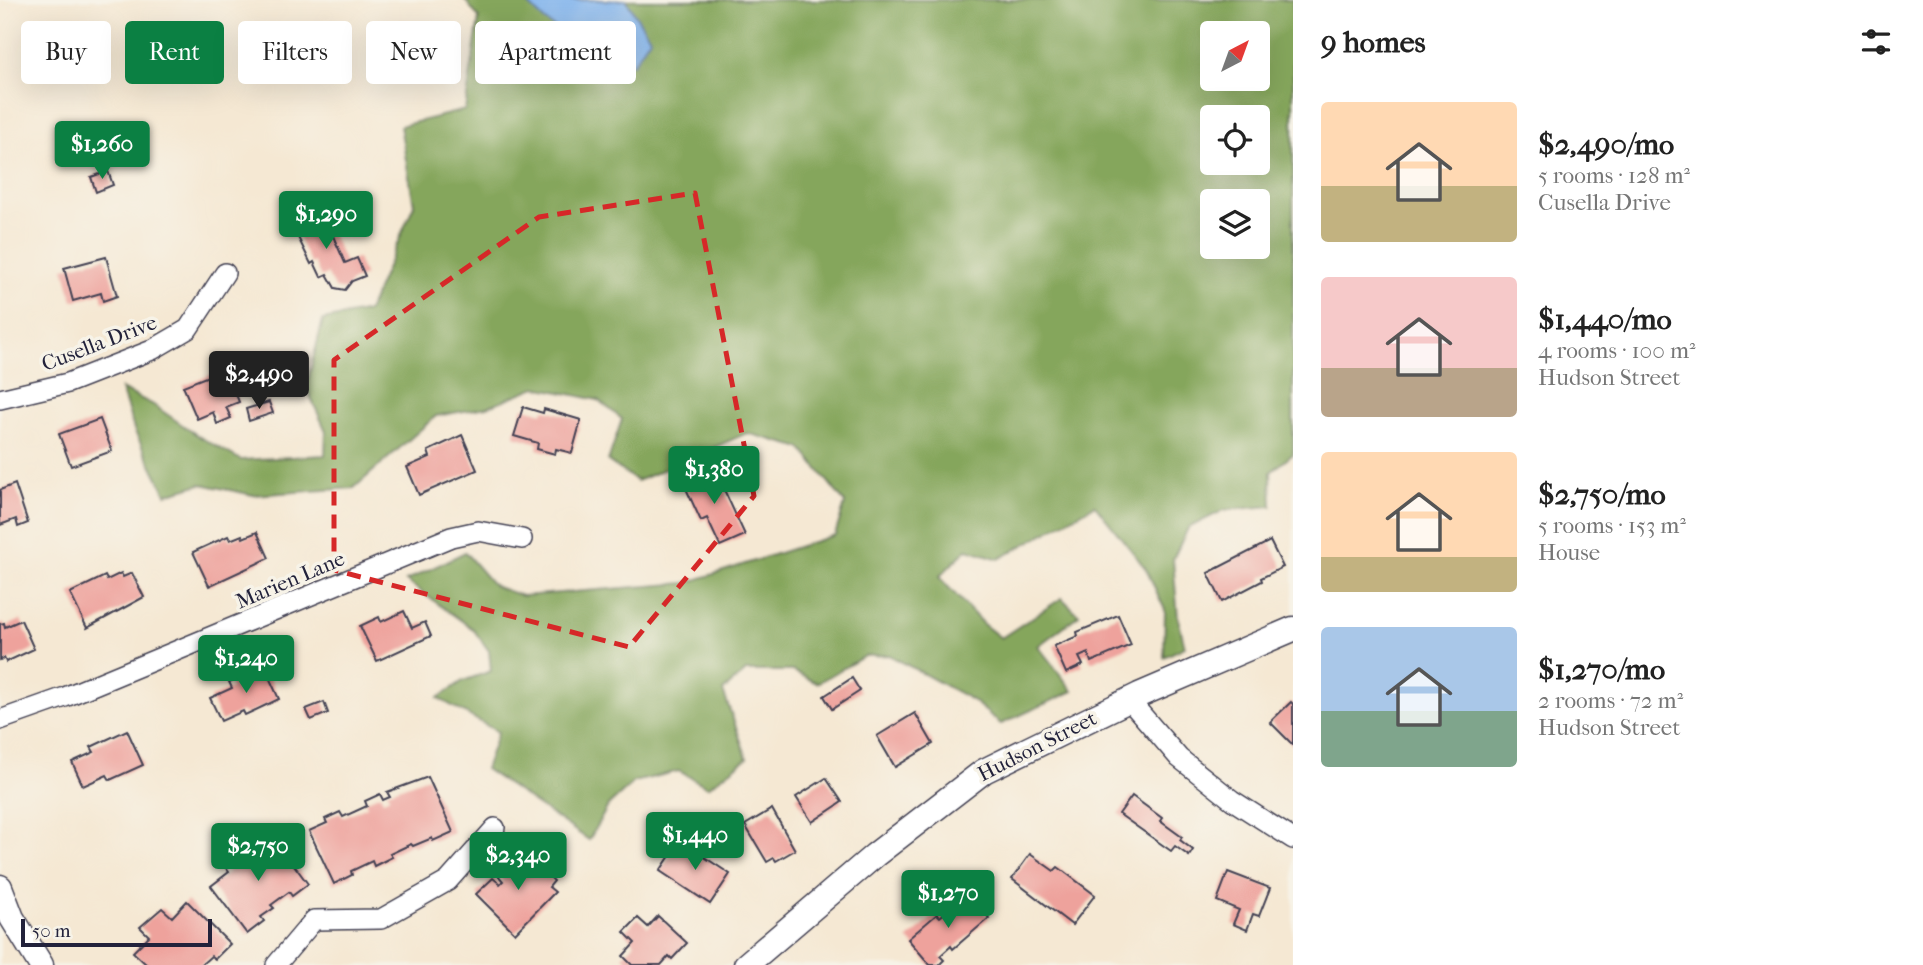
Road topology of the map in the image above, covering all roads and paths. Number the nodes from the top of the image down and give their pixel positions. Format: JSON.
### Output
{"nodes":[{"id":1,"x":225,"y":273,"type":"dead end"},
{"id":2,"x":0,"y":399,"type":"edge"},
{"id":3,"x":522,"y":539,"type":"dead end"},
{"id":4,"x":1293,"y":629,"type":"edge"},
{"id":5,"x":1129,"y":699,"type":"junction"},
{"id":6,"x":0,"y":720,"type":"edge"},
{"id":7,"x":495,"y":828,"type":"dead end"},
{"id":8,"x":1293,"y":839,"type":"edge"},
{"id":9,"x":0,"y":887,"type":"edge"},
{"id":10,"x":41,"y":965,"type":"edge"},
{"id":11,"x":276,"y":965,"type":"edge"},
{"id":12,"x":746,"y":965,"type":"edge"}],
"edges":[{"from":1,"to":2,"type":"street","name":"Cusella Drive"},
{"from":3,"to":6,"type":"street","name":"Marien Lane"},
{"from":4,"to":5,"type":"street","name":"Hudson Street"},
{"from":5,"to":8,"type":"street"},
{"from":5,"to":12,"type":"street","name":"Hudson Street"},
{"from":7,"to":11,"type":"street"},
{"from":9,"to":10,"type":"street"}]}
